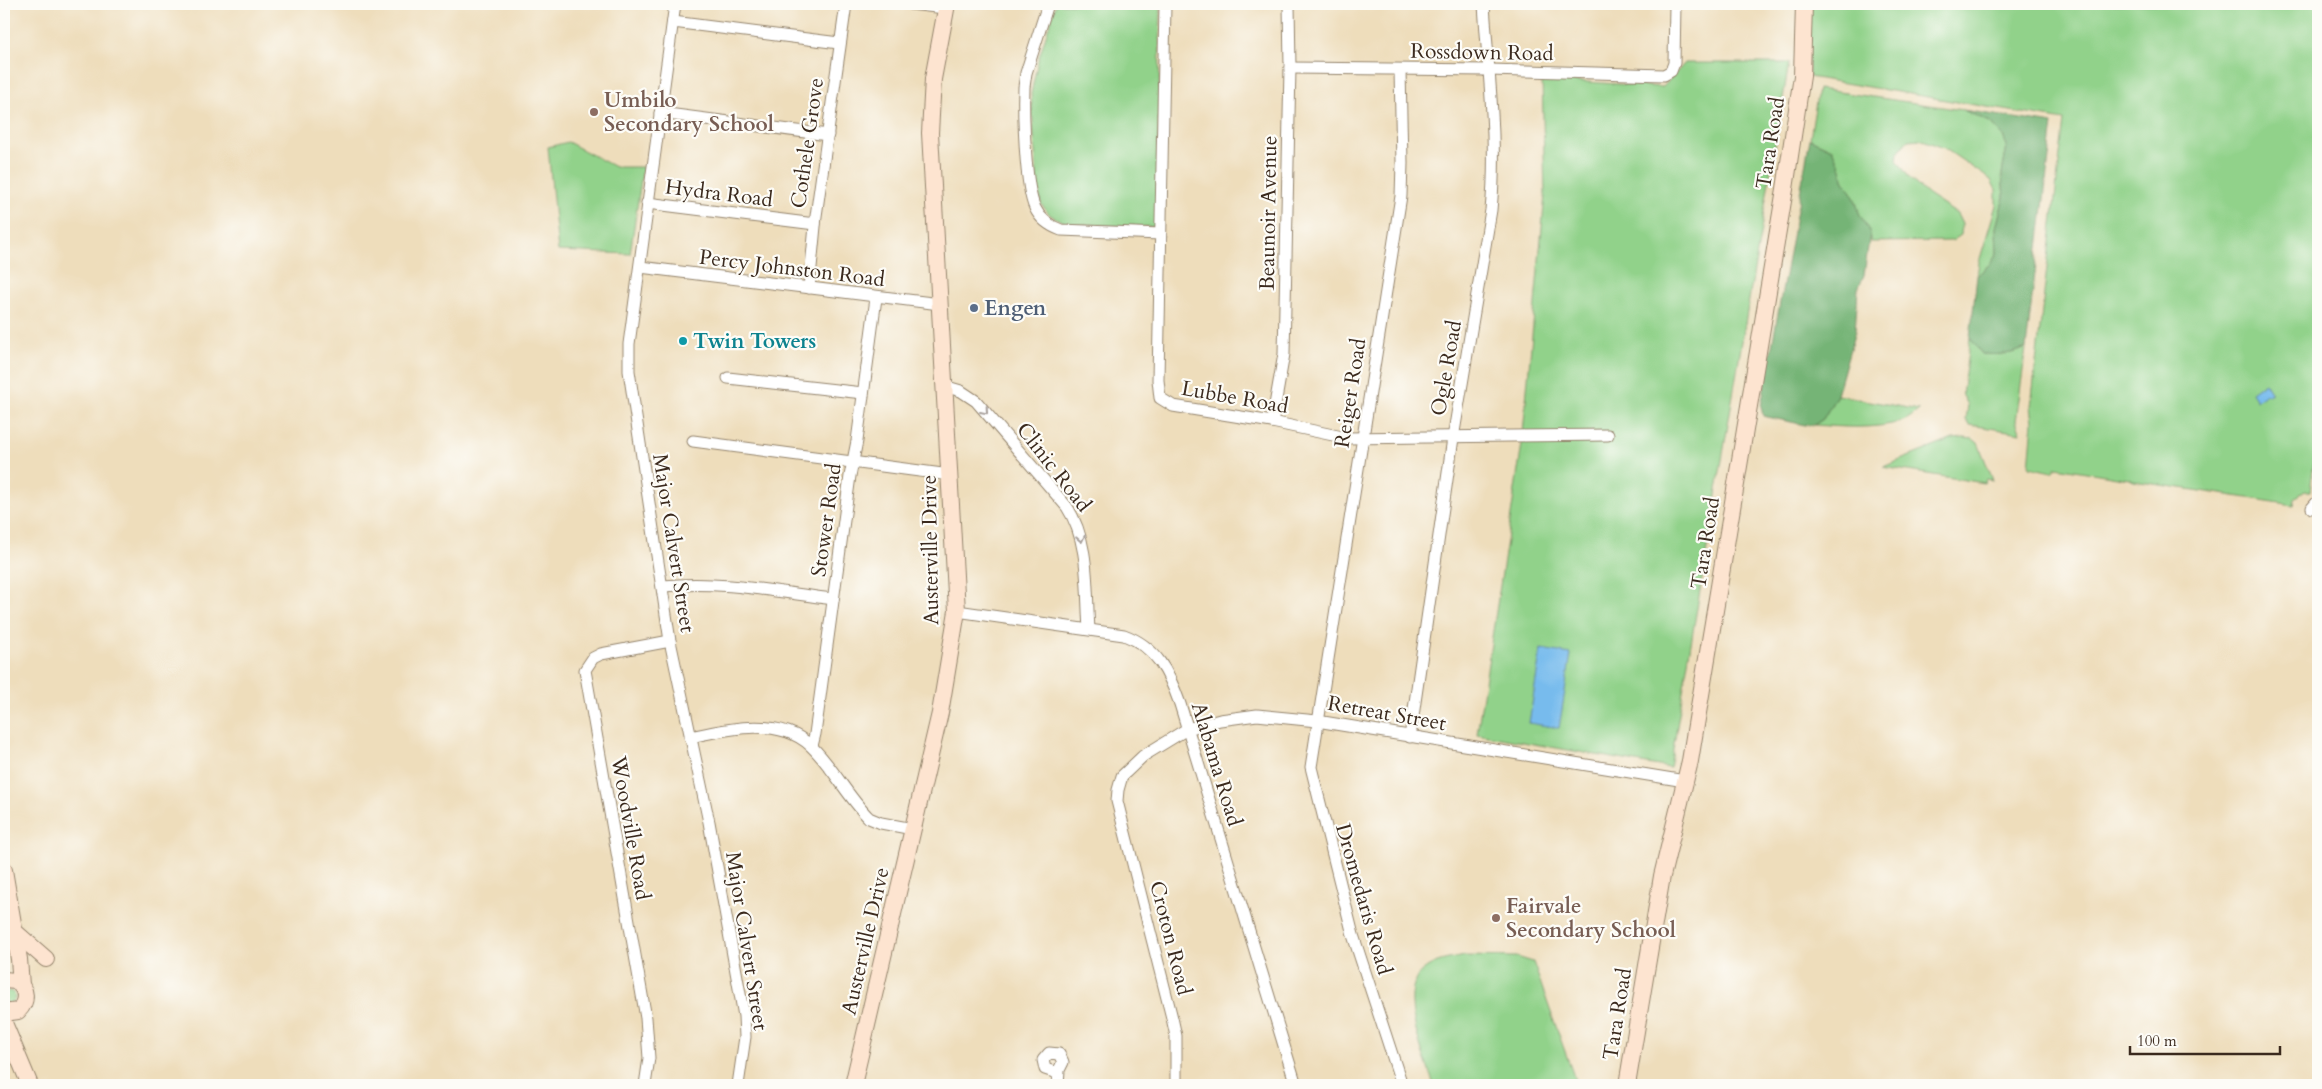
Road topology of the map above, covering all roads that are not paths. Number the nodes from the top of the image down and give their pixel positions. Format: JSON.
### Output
{"nodes":[{"id":1,"x":675,"y":4,"type":"edge"},
{"id":2,"x":846,"y":4,"type":"edge"},
{"id":3,"x":910,"y":4,"type":"edge"},
{"id":4,"x":1048,"y":4,"type":"edge"},
{"id":5,"x":1165,"y":4,"type":"edge"},
{"id":6,"x":1289,"y":4,"type":"edge"},
{"id":7,"x":1484,"y":4,"type":"edge"},
{"id":8,"x":1675,"y":4,"type":"edge"},
{"id":9,"x":1804,"y":4,"type":"edge"},
{"id":10,"x":946,"y":6,"type":"edge"},
{"id":11,"x":673,"y":22,"type":"junction"},
{"id":12,"x":839,"y":43,"type":"junction"},
{"id":13,"x":1290,"y":68,"type":"junction"},
{"id":14,"x":1400,"y":70,"type":"junction"},
{"id":15,"x":1490,"y":70,"type":"junction"},
{"id":16,"x":660,"y":113,"type":"junction"},
{"id":17,"x":828,"y":135,"type":"junction"},
{"id":18,"x":647,"y":203,"type":"junction"},
{"id":19,"x":815,"y":224,"type":"junction"},
{"id":20,"x":1160,"y":234,"type":"junction"},
{"id":21,"x":640,"y":267,"type":"junction"},
{"id":22,"x":809,"y":288,"type":"junction"},
{"id":23,"x":876,"y":298,"type":"junction"},
{"id":24,"x":940,"y":304,"type":"junction"},
{"id":25,"x":728,"y":378,"type":"dead end"},
{"id":26,"x":944,"y":386,"type":"junction"},
{"id":27,"x":863,"y":393,"type":"junction"},
{"id":28,"x":1272,"y":422,"type":"junction"},
{"id":29,"x":1608,"y":436,"type":"dead end"},
{"id":30,"x":1361,"y":437,"type":"junction"},
{"id":31,"x":1453,"y":438,"type":"junction"},
{"id":32,"x":693,"y":441,"type":"dead end"},
{"id":33,"x":853,"y":462,"type":"junction"},
{"id":34,"x":950,"y":475,"type":"junction"},
{"id":35,"x":663,"y":586,"type":"junction"},
{"id":36,"x":834,"y":599,"type":"junction"},
{"id":37,"x":957,"y":611,"type":"junction"},
{"id":38,"x":1089,"y":629,"type":"junction"},
{"id":39,"x":670,"y":642,"type":"junction"},
{"id":40,"x":1317,"y":721,"type":"junction"},
{"id":41,"x":1188,"y":729,"type":"junction"},
{"id":42,"x":690,"y":737,"type":"junction"},
{"id":43,"x":1410,"y":737,"type":"junction"},
{"id":44,"x":812,"y":746,"type":"junction"},
{"id":45,"x":1685,"y":781,"type":"junction"},
{"id":46,"x":1118,"y":801,"type":"joint"},
{"id":47,"x":913,"y":828,"type":"junction"},
{"id":48,"x":4,"y":870,"type":"edge"},
{"id":49,"x":14,"y":931,"type":"junction"},
{"id":50,"x":46,"y":959,"type":"dead end"},
{"id":51,"x":4,"y":980,"type":"edge"},
{"id":52,"x":20,"y":985,"type":"junction"},
{"id":53,"x":22,"y":1007,"type":"junction"},
{"id":54,"x":4,"y":1013,"type":"edge"},
{"id":55,"x":4,"y":1023,"type":"edge"},
{"id":56,"x":20,"y":1062,"type":"junction"},
{"id":57,"x":1059,"y":1070,"type":"dead end"},
{"id":58,"x":30,"y":1085,"type":"edge"},
{"id":59,"x":645,"y":1085,"type":"edge"},
{"id":60,"x":738,"y":1085,"type":"edge"},
{"id":61,"x":852,"y":1085,"type":"edge"},
{"id":62,"x":1058,"y":1085,"type":"edge"},
{"id":63,"x":1176,"y":1085,"type":"edge"},
{"id":64,"x":1296,"y":1085,"type":"edge"},
{"id":65,"x":1402,"y":1085,"type":"edge"},
{"id":66,"x":1627,"y":1085,"type":"edge"}],
"edges":[{"from":1,"to":11,"type":"street","name":"Major Calvert Street"},
{"from":2,"to":12,"type":"street","name":"Cothele Grove"},
{"from":3,"to":10,"type":"street"},
{"from":4,"to":20,"type":"street"},
{"from":5,"to":20,"type":"street","name":"Lubbe Road"},
{"from":6,"to":13,"type":"street","name":"Beaunoir Avenue"},
{"from":7,"to":15,"type":"street","name":"Ogle Road"},
{"from":8,"to":15,"type":"street","name":"Rossdown Road"},
{"from":9,"to":45,"type":"street","name":"Tara Road"},
{"from":10,"to":24,"type":"street","name":"Austerville Drive"},
{"from":11,"to":12,"type":"street"},
{"from":11,"to":16,"type":"street","name":"Major Calvert Street"},
{"from":12,"to":17,"type":"street","name":"Cothele Grove"},
{"from":13,"to":14,"type":"street","name":"Rossdown Road"},
{"from":13,"to":28,"type":"street","name":"Beaunoir Avenue"},
{"from":14,"to":15,"type":"street","name":"Rossdown Road"},
{"from":14,"to":30,"type":"street","name":"Reiger Road"},
{"from":15,"to":31,"type":"street","name":"Ogle Road"},
{"from":16,"to":17,"type":"street"},
{"from":16,"to":18,"type":"street","name":"Major Calvert Street"},
{"from":17,"to":19,"type":"street","name":"Cothele Grove"},
{"from":18,"to":19,"type":"street","name":"Hydra Road"},
{"from":18,"to":21,"type":"street","name":"Major Calvert Street"},
{"from":19,"to":22,"type":"street","name":"Cothele Grove"},
{"from":20,"to":28,"type":"street","name":"Lubbe Road"},
{"from":21,"to":22,"type":"street","name":"Percy Johnston Road"},
{"from":21,"to":35,"type":"street","name":"Major Calvert Street"},
{"from":22,"to":23,"type":"street","name":"Percy Johnston Road"},
{"from":23,"to":24,"type":"street","name":"Percy Johnston Road"},
{"from":23,"to":27,"type":"street","name":"Stower Road"},
{"from":24,"to":26,"type":"street","name":"Austerville Drive"},
{"from":25,"to":27,"type":"street"},
{"from":26,"to":34,"type":"street","name":"Austerville Drive"},
{"from":26,"to":38,"type":"street","name":"Clinic Road","one_way":true},
{"from":27,"to":33,"type":"street","name":"Stower Road"},
{"from":28,"to":30,"type":"street","name":"Lubbe Road"},
{"from":29,"to":31,"type":"street","name":"Lubbe Road"},
{"from":30,"to":31,"type":"street","name":"Lubbe Road"},
{"from":30,"to":40,"type":"street","name":"Reiger Road"},
{"from":31,"to":43,"type":"street","name":"Ogle Road"},
{"from":32,"to":33,"type":"street"},
{"from":33,"to":34,"type":"street"},
{"from":33,"to":36,"type":"street","name":"Stower Road"},
{"from":34,"to":37,"type":"street","name":"Austerville Drive"},
{"from":35,"to":36,"type":"street"},
{"from":35,"to":39,"type":"street","name":"Major Calvert Street"},
{"from":36,"to":44,"type":"street","name":"Stower Road"},
{"from":37,"to":38,"type":"street","name":"Alabama Road"},
{"from":37,"to":47,"type":"street","name":"Austerville Drive"},
{"from":38,"to":41,"type":"street","name":"Alabama Road"},
{"from":39,"to":42,"type":"street","name":"Major Calvert Street"},
{"from":39,"to":59,"type":"street","name":"Woodville Road"},
{"from":40,"to":41,"type":"street","name":"Retreat Street"},
{"from":40,"to":43,"type":"street","name":"Retreat Street"},
{"from":40,"to":65,"type":"street","name":"Dromedaris Road"},
{"from":41,"to":46,"type":"street","name":"Retreat Street"},
{"from":41,"to":64,"type":"street","name":"Alabama Road"},
{"from":42,"to":44,"type":"street"},
{"from":42,"to":60,"type":"street","name":"Major Calvert Street"},
{"from":43,"to":45,"type":"street","name":"Retreat Street"},
{"from":44,"to":47,"type":"street"},
{"from":45,"to":66,"type":"street","name":"Tara Road"},
{"from":46,"to":63,"type":"street","name":"Croton Road"},
{"from":47,"to":61,"type":"street","name":"Austerville Drive"},
{"from":48,"to":49,"type":"street"},
{"from":49,"to":50,"type":"street"},
{"from":49,"to":52,"type":"street"},
{"from":51,"to":52,"type":"street"},
{"from":52,"to":53,"type":"street"},
{"from":53,"to":54,"type":"street"},
{"from":53,"to":56,"type":"street"},
{"from":55,"to":56,"type":"street"},
{"from":56,"to":58,"type":"street"},
{"from":57,"to":62,"type":"street"}]}
